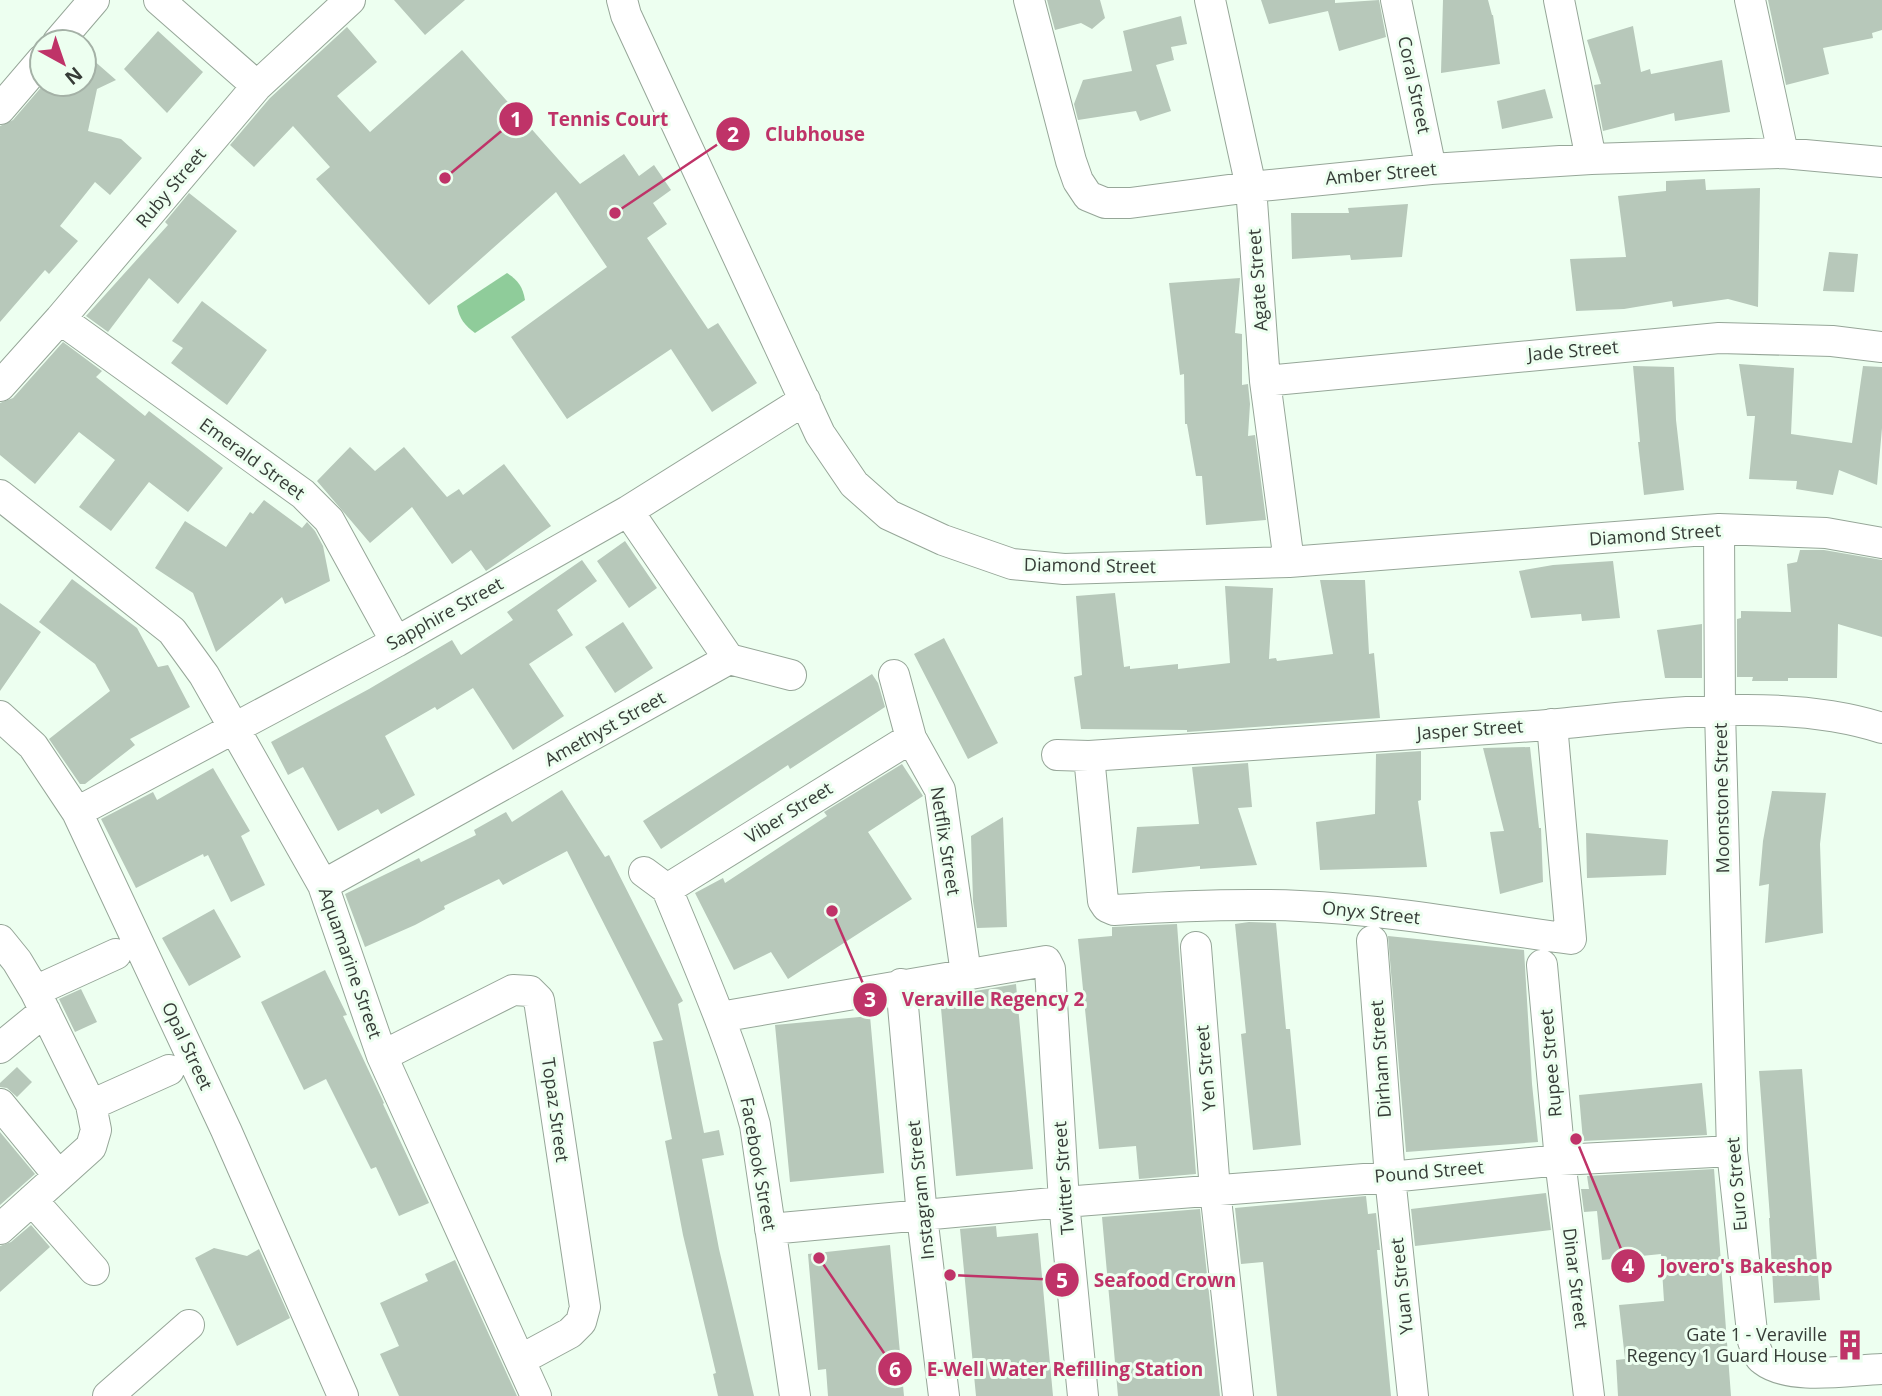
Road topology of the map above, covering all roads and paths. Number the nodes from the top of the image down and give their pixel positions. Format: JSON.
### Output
{"nodes":[{"id":1,"x":94,"y":0,"type":"edge"},
{"id":2,"x":159,"y":0,"type":"edge"},
{"id":3,"x":350,"y":0,"type":"edge"},
{"id":4,"x":622,"y":0,"type":"edge"},
{"id":5,"x":1029,"y":0,"type":"edge"},
{"id":6,"x":1210,"y":0,"type":"edge"},
{"id":7,"x":1396,"y":0,"type":"edge"},
{"id":8,"x":1559,"y":0,"type":"edge"},
{"id":9,"x":1750,"y":0,"type":"edge"},
{"id":10,"x":70,"y":28,"type":"edge"},
{"id":11,"x":28,"y":76,"type":"edge"},
{"id":12,"x":257,"y":86,"type":"junction"},
{"id":13,"x":0,"y":109,"type":"edge"},
{"id":14,"x":1783,"y":153,"type":"junction"},
{"id":15,"x":1591,"y":159,"type":"junction"},
{"id":16,"x":1882,"y":162,"type":"edge"},
{"id":17,"x":1431,"y":169,"type":"junction"},
{"id":18,"x":1251,"y":187,"type":"junction"},
{"id":19,"x":60,"y":319,"type":"junction"},
{"id":20,"x":1882,"y":347,"type":"edge"},
{"id":21,"x":1265,"y":381,"type":"junction"},
{"id":22,"x":0,"y":386,"type":"edge"},
{"id":23,"x":805,"y":400,"type":"junction"},
{"id":24,"x":0,"y":495,"type":"edge"},
{"id":25,"x":628,"y":511,"type":"junction"},
{"id":26,"x":1719,"y":529,"type":"junction"},
{"id":27,"x":1882,"y":543,"type":"edge"},
{"id":28,"x":1290,"y":562,"type":"junction"},
{"id":29,"x":396,"y":642,"type":"junction"},
{"id":30,"x":729,"y":659,"type":"junction"},
{"id":31,"x":791,"y":675,"type":"dead end"},
{"id":32,"x":894,"y":675,"type":"dead end"},
{"id":33,"x":1720,"y":711,"type":"junction"},
{"id":34,"x":0,"y":716,"type":"edge"},
{"id":35,"x":1552,"y":724,"type":"junction"},
{"id":36,"x":1882,"y":728,"type":"edge"},
{"id":37,"x":234,"y":729,"type":"junction"},
{"id":38,"x":911,"y":738,"type":"junction"},
{"id":39,"x":1057,"y":755,"type":"dead end"},
{"id":40,"x":1089,"y":756,"type":"junction"},
{"id":41,"x":77,"y":812,"type":"junction"},
{"id":42,"x":656,"y":880,"type":"joint"},
{"id":43,"x":323,"y":885,"type":"junction"},
{"id":44,"x":0,"y":940,"type":"edge"},
{"id":45,"x":1372,"y":941,"type":"dead end"},
{"id":46,"x":1196,"y":947,"type":"dead end"},
{"id":47,"x":116,"y":954,"type":"dead end"},
{"id":48,"x":1542,"y":965,"type":"dead end"},
{"id":49,"x":966,"y":974,"type":"junction"},
{"id":50,"x":901,"y":984,"type":"junction"},
{"id":51,"x":40,"y":1001,"type":"junction"},
{"id":52,"x":720,"y":1017,"type":"junction"},
{"id":53,"x":0,"y":1048,"type":"edge"},
{"id":54,"x":382,"y":1056,"type":"junction"},
{"id":55,"x":1731,"y":1066,"type":"joint"},
{"id":56,"x":169,"y":1070,"type":"dead end"},
{"id":57,"x":0,"y":1104,"type":"edge"},
{"id":58,"x":91,"y":1105,"type":"junction"},
{"id":59,"x":1732,"y":1151,"type":"junction"},
{"id":60,"x":1560,"y":1160,"type":"junction"},
{"id":61,"x":59,"y":1176,"type":"junction"},
{"id":62,"x":1390,"y":1177,"type":"junction"},
{"id":63,"x":1215,"y":1190,"type":"junction"},
{"id":64,"x":32,"y":1200,"type":"junction"},
{"id":65,"x":1064,"y":1202,"type":"junction"},
{"id":66,"x":922,"y":1216,"type":"junction"},
{"id":67,"x":0,"y":1228,"type":"edge"},
{"id":68,"x":770,"y":1229,"type":"junction"},
{"id":69,"x":94,"y":1270,"type":"dead end"},
{"id":70,"x":189,"y":1325,"type":"dead end"},
{"id":71,"x":520,"y":1360,"type":"junction"},
{"id":72,"x":1874,"y":1369,"type":"edge"},
{"id":73,"x":108,"y":1396,"type":"edge"},
{"id":74,"x":343,"y":1396,"type":"edge"},
{"id":75,"x":536,"y":1396,"type":"edge"},
{"id":76,"x":794,"y":1396,"type":"edge"},
{"id":77,"x":944,"y":1396,"type":"edge"},
{"id":78,"x":1083,"y":1396,"type":"edge"},
{"id":79,"x":1238,"y":1396,"type":"edge"},
{"id":80,"x":1413,"y":1396,"type":"edge"},
{"id":81,"x":1590,"y":1396,"type":"edge"}],
"edges":[{"from":1,"to":10,"type":"street"},
{"from":2,"to":12,"type":"street"},
{"from":3,"to":12,"type":"street","name":"Ruby Street"},
{"from":4,"to":23,"type":"street","name":"Diamond Street"},
{"from":5,"to":18,"type":"street","name":"Amber Street"},
{"from":6,"to":18,"type":"street","name":"Agate Street"},
{"from":7,"to":17,"type":"street","name":"Coral Street"},
{"from":8,"to":15,"type":"street"},
{"from":9,"to":14,"type":"street"},
{"from":11,"to":13,"type":"street"},
{"from":12,"to":19,"type":"street","name":"Ruby Street"},
{"from":14,"to":15,"type":"street","name":"Amber Street"},
{"from":14,"to":16,"type":"street","name":"Amber Street"},
{"from":15,"to":17,"type":"street","name":"Amber Street"},
{"from":17,"to":18,"type":"street","name":"Amber Street"},
{"from":18,"to":21,"type":"street","name":"Agate Street"},
{"from":19,"to":22,"type":"street","name":"Ruby Street"},
{"from":19,"to":29,"type":"street","name":"Emerald Street"},
{"from":20,"to":21,"type":"street","name":"Jade Street"},
{"from":21,"to":28,"type":"street","name":"Agate Street"},
{"from":23,"to":25,"type":"street","name":"Sapphire Street"},
{"from":23,"to":28,"type":"street","name":"Diamond Street"},
{"from":24,"to":37,"type":"street","name":"Aquamarine Street"},
{"from":25,"to":29,"type":"street","name":"Sapphire Street"},
{"from":25,"to":30,"type":"street"},
{"from":26,"to":27,"type":"street","name":"Diamond Street"},
{"from":26,"to":28,"type":"street","name":"Diamond Street"},
{"from":26,"to":33,"type":"street","name":"Moonstone Street"},
{"from":29,"to":37,"type":"street","name":"Sapphire Street"},
{"from":30,"to":31,"type":"street"},
{"from":30,"to":43,"type":"street","name":"Amethyst Street"},
{"from":32,"to":38,"type":"street","name":"Netflix Street"},
{"from":33,"to":35,"type":"street","name":"Jasper Street"},
{"from":33,"to":36,"type":"street","name":"Jasper Street"},
{"from":33,"to":55,"type":"street","name":"Moonstone Street"},
{"from":34,"to":41,"type":"street","name":"Opal Street"},
{"from":35,"to":40,"type":"street","name":"Jasper Street"},
{"from":35,"to":40,"type":"street","name":"Onyx Street"},
{"from":37,"to":41,"type":"street","name":"Sapphire Street"},
{"from":37,"to":43,"type":"street","name":"Aquamarine Street"},
{"from":38,"to":42,"type":"street","name":"Viber Street"},
{"from":38,"to":49,"type":"street","name":"Netflix Street"},
{"from":39,"to":40,"type":"street","name":"Jasper Street"},
{"from":41,"to":74,"type":"street","name":"Opal Street"},
{"from":42,"to":52,"type":"street","name":"Facebook Street"},
{"from":43,"to":54,"type":"street","name":"Aquamarine Street"},
{"from":44,"to":51,"type":"street"},
{"from":45,"to":62,"type":"street","name":"Dirham Street"},
{"from":46,"to":63,"type":"street","name":"Yen Street"},
{"from":47,"to":51,"type":"street"},
{"from":48,"to":60,"type":"street","name":"Rupee Street"},
{"from":49,"to":50,"type":"street"},
{"from":49,"to":65,"type":"street","name":"Twitter Street"},
{"from":50,"to":52,"type":"street"},
{"from":50,"to":66,"type":"street","name":"Instagram Street"},
{"from":51,"to":53,"type":"street"},
{"from":51,"to":58,"type":"street"},
{"from":52,"to":68,"type":"street","name":"Facebook Street"},
{"from":54,"to":71,"type":"street","name":"Aquamarine Street"},
{"from":54,"to":71,"type":"street","name":"Topaz Street"},
{"from":55,"to":59,"type":"street","name":"Euro Street"},
{"from":56,"to":58,"type":"street"},
{"from":57,"to":61,"type":"street"},
{"from":58,"to":61,"type":"street"},
{"from":59,"to":60,"type":"street","name":"Pound Street"},
{"from":59,"to":72,"type":"street","name":"Euro Street"},
{"from":60,"to":62,"type":"street","name":"Pound Street"},
{"from":60,"to":81,"type":"street","name":"Dinar Street"},
{"from":61,"to":64,"type":"street"},
{"from":62,"to":63,"type":"street","name":"Pound Street"},
{"from":62,"to":80,"type":"street","name":"Yuan Street"},
{"from":63,"to":65,"type":"street","name":"Pound Street"},
{"from":63,"to":79,"type":"street","name":"Yen Street"},
{"from":64,"to":67,"type":"street"},
{"from":64,"to":69,"type":"street"},
{"from":65,"to":66,"type":"street","name":"Pound Street"},
{"from":65,"to":78,"type":"street","name":"Twitter Street"},
{"from":66,"to":68,"type":"street","name":"Pound Street"},
{"from":66,"to":77,"type":"street","name":"Instagram Street"},
{"from":68,"to":76,"type":"street","name":"Facebook Street"},
{"from":70,"to":73,"type":"street"},
{"from":71,"to":75,"type":"street","name":"Aquamarine Street"}]}
